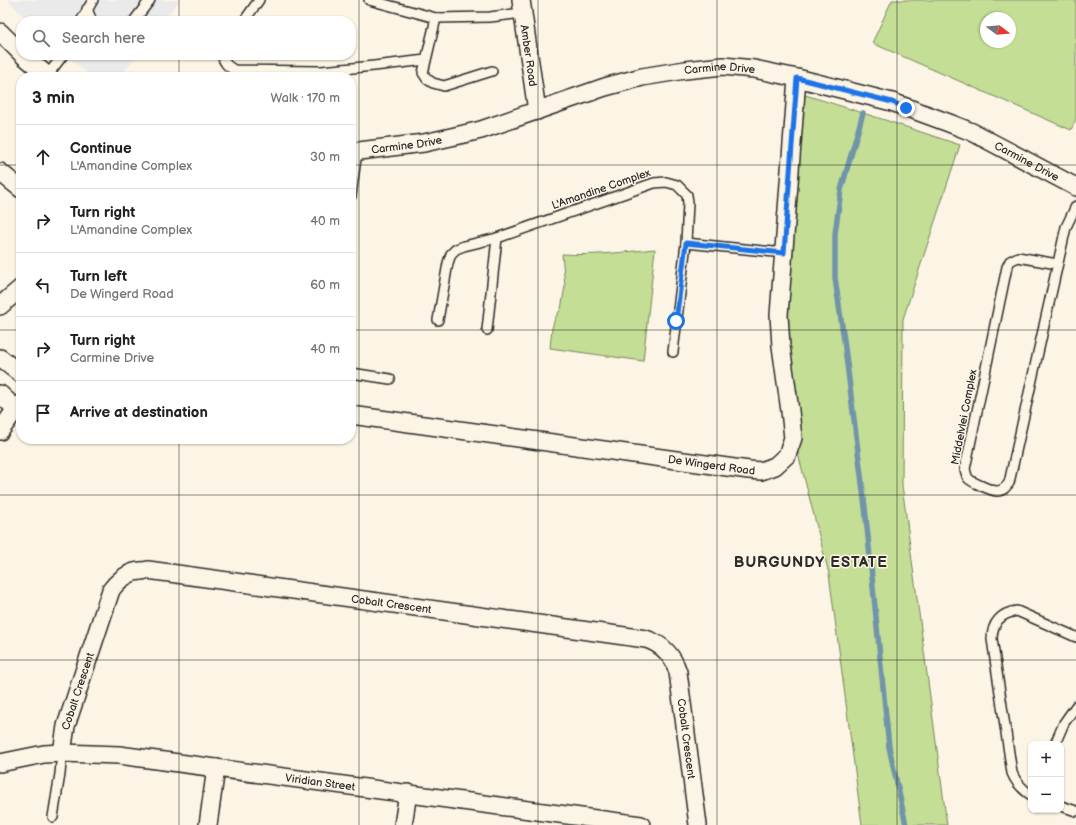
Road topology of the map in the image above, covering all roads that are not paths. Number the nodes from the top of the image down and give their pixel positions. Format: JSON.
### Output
{"nodes":[{"id":1,"x":93,"y":0,"type":"edge"},
{"id":2,"x":150,"y":0,"type":"edge"},
{"id":3,"x":259,"y":0,"type":"edge"},
{"id":4,"x":369,"y":0,"type":"edge"},
{"id":5,"x":522,"y":6,"type":"edge"},
{"id":6,"x":87,"y":9,"type":"junction"},
{"id":7,"x":84,"y":16,"type":"edge"},
{"id":8,"x":90,"y":16,"type":"edge"},
{"id":9,"x":138,"y":16,"type":"edge"},
{"id":10,"x":248,"y":16,"type":"edge"},
{"id":11,"x":436,"y":18,"type":"junction"},
{"id":12,"x":0,"y":32,"type":"edge"},
{"id":13,"x":16,"y":48,"type":"edge"},
{"id":14,"x":29,"y":60,"type":"edge"},
{"id":15,"x":59,"y":60,"type":"edge"},
{"id":16,"x":223,"y":60,"type":"edge"},
{"id":17,"x":426,"y":60,"type":"junction"},
{"id":18,"x":492,"y":71,"type":"dead end"},
{"id":19,"x":43,"y":72,"type":"edge"},
{"id":20,"x":51,"y":72,"type":"edge"},
{"id":21,"x":797,"y":78,"type":"junction"},
{"id":22,"x":537,"y":111,"type":"junction"},
{"id":23,"x":356,"y":152,"type":"edge"},
{"id":24,"x":0,"y":172,"type":"edge"},
{"id":25,"x":16,"y":186,"type":"edge"},
{"id":26,"x":1076,"y":187,"type":"edge"},
{"id":27,"x":1076,"y":206,"type":"edge"},
{"id":28,"x":498,"y":238,"type":"junction"},
{"id":29,"x":686,"y":243,"type":"junction"},
{"id":30,"x":784,"y":253,"type":"junction"},
{"id":31,"x":1057,"y":264,"type":"junction"},
{"id":32,"x":16,"y":292,"type":"edge"},
{"id":33,"x":0,"y":306,"type":"edge"},
{"id":34,"x":438,"y":320,"type":"dead end"},
{"id":35,"x":487,"y":330,"type":"dead end"},
{"id":36,"x":673,"y":352,"type":"dead end"},
{"id":37,"x":0,"y":358,"type":"edge"},
{"id":38,"x":16,"y":370,"type":"edge"},
{"id":39,"x":356,"y":374,"type":"edge"},
{"id":40,"x":390,"y":379,"type":"dead end"},
{"id":41,"x":0,"y":394,"type":"edge"},
{"id":42,"x":16,"y":405,"type":"edge"},
{"id":43,"x":16,"y":409,"type":"edge"},
{"id":44,"x":356,"y":416,"type":"edge"},
{"id":45,"x":0,"y":432,"type":"edge"},
{"id":46,"x":1076,"y":637,"type":"edge"},
{"id":47,"x":1076,"y":706,"type":"edge"},
{"id":48,"x":1056,"y":741,"type":"edge"},
{"id":49,"x":62,"y":753,"type":"junction"},
{"id":50,"x":0,"y":763,"type":"edge"},
{"id":51,"x":216,"y":768,"type":"junction"},
{"id":52,"x":1028,"y":792,"type":"edge"},
{"id":53,"x":408,"y":794,"type":"junction"},
{"id":54,"x":1064,"y":807,"type":"edge"},
{"id":55,"x":1076,"y":812,"type":"edge"},
{"id":56,"x":53,"y":817,"type":"dead end"},
{"id":57,"x":599,"y":822,"type":"edge"},
{"id":58,"x":208,"y":825,"type":"edge"},
{"id":59,"x":403,"y":825,"type":"edge"},
{"id":60,"x":641,"y":825,"type":"edge"},
{"id":61,"x":698,"y":825,"type":"edge"}],
"edges":[{"from":1,"to":6,"type":"lane"},
{"from":2,"to":9,"type":"lane"},
{"from":3,"to":10,"type":"lane"},
{"from":4,"to":11,"type":"lane"},
{"from":5,"to":11,"type":"lane"},
{"from":5,"to":22,"type":"street","name":"Amber Road"},
{"from":6,"to":7,"type":"lane"},
{"from":6,"to":8,"type":"lane"},
{"from":11,"to":17,"type":"lane"},
{"from":12,"to":13,"type":"street"},
{"from":14,"to":19,"type":"street"},
{"from":15,"to":20,"type":"lane"},
{"from":16,"to":17,"type":"lane"},
{"from":17,"to":18,"type":"lane"},
{"from":21,"to":22,"type":"street","name":"Carmine Drive"},
{"from":21,"to":26,"type":"street","name":"Carmine Drive"},
{"from":21,"to":30,"type":"street","name":"De Wingerd Road"},
{"from":22,"to":23,"type":"street","name":"Carmine Drive"},
{"from":24,"to":25,"type":"street"},
{"from":27,"to":31,"type":"lane","name":"Middelvlei Complex"},
{"from":28,"to":29,"type":"lane","name":"L'Amandine Complex"},
{"from":28,"to":34,"type":"lane","name":"L'Amandine Complex"},
{"from":28,"to":35,"type":"lane"},
{"from":29,"to":30,"type":"lane"},
{"from":29,"to":36,"type":"lane","name":"L'Amandine Complex"},
{"from":30,"to":44,"type":"street","name":"De Wingerd Road"},
{"from":31,"to":31,"type":"lane","name":"Middelvlei Complex"},
{"from":32,"to":33,"type":"street"},
{"from":37,"to":38,"type":"street"},
{"from":39,"to":40,"type":"lane"},
{"from":41,"to":42,"type":"street"},
{"from":43,"to":45,"type":"street"},
{"from":46,"to":52,"type":"lane"},
{"from":47,"to":48,"type":"lane"},
{"from":49,"to":50,"type":"street","name":"Viridian Street"},
{"from":49,"to":51,"type":"street","name":"Viridian Street"},
{"from":49,"to":56,"type":"lane"},
{"from":49,"to":61,"type":"street","name":"Cobalt Crescent"},
{"from":51,"to":53,"type":"street","name":"Viridian Street"},
{"from":51,"to":58,"type":"street"},
{"from":53,"to":57,"type":"street","name":"Viridian Street"},
{"from":53,"to":59,"type":"street"},
{"from":54,"to":55,"type":"lane"},
{"from":57,"to":60,"type":"street","name":"Viridian Street"}]}
